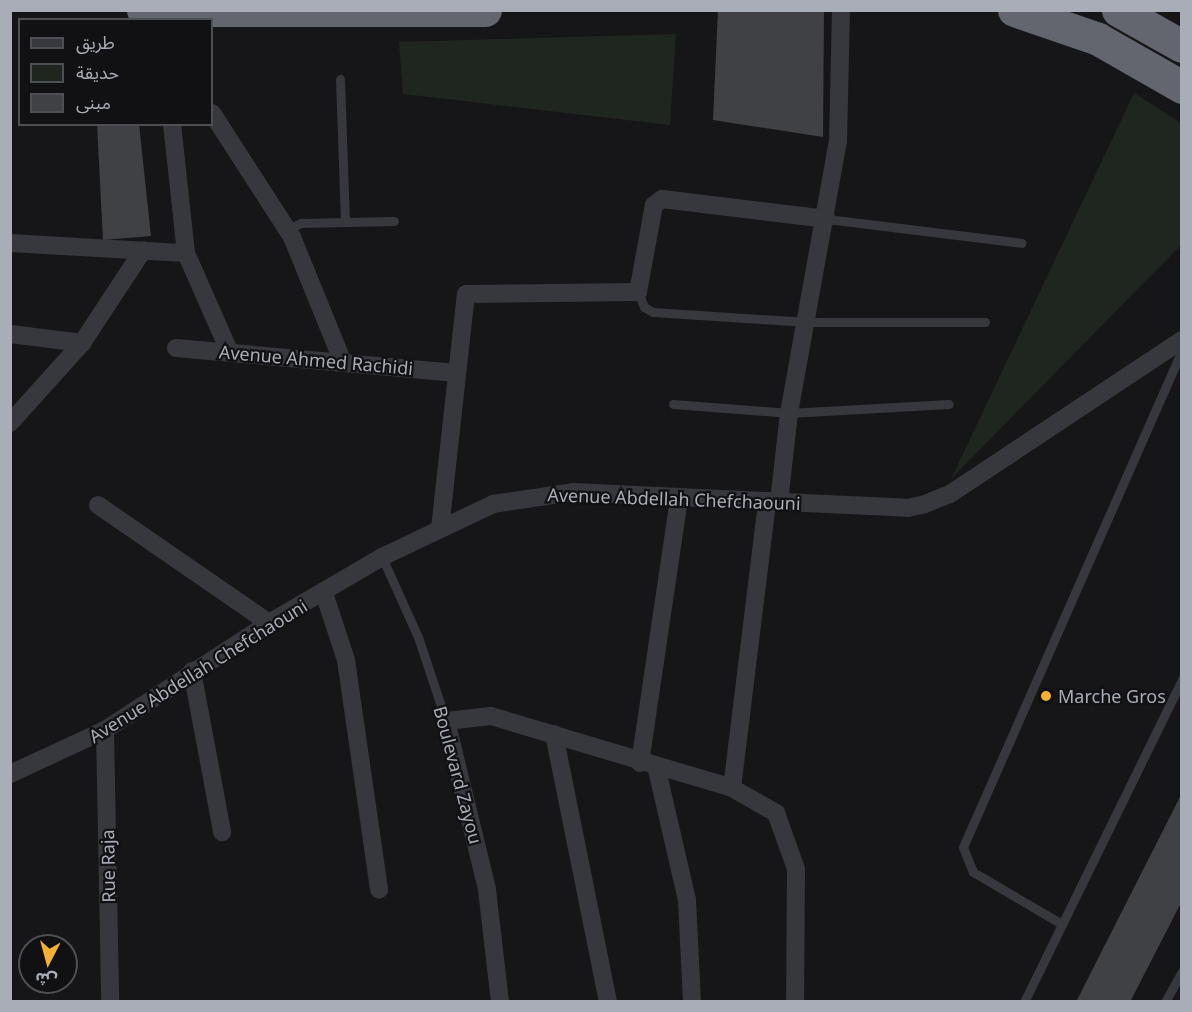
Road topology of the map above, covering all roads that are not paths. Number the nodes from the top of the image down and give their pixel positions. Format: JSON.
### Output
{"nodes":[{"id":1,"x":143,"y":10,"type":"edge"},
{"id":2,"x":484,"y":10,"type":"edge"},
{"id":3,"x":841,"y":10,"type":"edge"},
{"id":4,"x":1014,"y":10,"type":"edge"},
{"id":5,"x":1118,"y":10,"type":"edge"},
{"id":6,"x":1182,"y":46,"type":"edge"},
{"id":7,"x":340,"y":79,"type":"dead end"},
{"id":8,"x":1182,"y":87,"type":"edge"},
{"id":9,"x":213,"y":115,"type":"edge"},
{"id":10,"x":172,"y":126,"type":"edge"},
{"id":11,"x":827,"y":219,"type":"junction"},
{"id":12,"x":345,"y":220,"type":"junction"},
{"id":13,"x":394,"y":221,"type":"dead end"},
{"id":14,"x":288,"y":229,"type":"junction"},
{"id":15,"x":10,"y":243,"type":"edge"},
{"id":16,"x":1022,"y":243,"type":"dead end"},
{"id":17,"x":143,"y":250,"type":"junction"},
{"id":18,"x":186,"y":253,"type":"junction"},
{"id":19,"x":638,"y":292,"type":"junction"},
{"id":20,"x":809,"y":322,"type":"junction"},
{"id":21,"x":985,"y":322,"type":"dead end"},
{"id":22,"x":10,"y":334,"type":"edge"},
{"id":23,"x":1182,"y":340,"type":"edge"},
{"id":24,"x":82,"y":342,"type":"junction"},
{"id":25,"x":176,"y":348,"type":"dead end"},
{"id":26,"x":1182,"y":350,"type":"edge"},
{"id":27,"x":229,"y":351,"type":"junction"},
{"id":28,"x":342,"y":360,"type":"junction"},
{"id":29,"x":457,"y":374,"type":"junction"},
{"id":30,"x":673,"y":404,"type":"dead end"},
{"id":31,"x":949,"y":404,"type":"dead end"},
{"id":32,"x":789,"y":413,"type":"junction"},
{"id":33,"x":10,"y":423,"type":"edge"},
{"id":34,"x":679,"y":498,"type":"junction"},
{"id":35,"x":773,"y":502,"type":"junction"},
{"id":36,"x":98,"y":505,"type":"dead end"},
{"id":37,"x":440,"y":529,"type":"junction"},
{"id":38,"x":382,"y":557,"type":"junction"},
{"id":39,"x":324,"y":593,"type":"junction"},
{"id":40,"x":269,"y":623,"type":"junction"},
{"id":41,"x":192,"y":671,"type":"junction"},
{"id":42,"x":1182,"y":679,"type":"edge"},
{"id":43,"x":446,"y":721,"type":"junction"},
{"id":44,"x":105,"y":730,"type":"junction"},
{"id":45,"x":554,"y":734,"type":"junction"},
{"id":46,"x":649,"y":767,"type":"junction"},
{"id":47,"x":10,"y":774,"type":"edge"},
{"id":48,"x":732,"y":788,"type":"junction"},
{"id":49,"x":222,"y":832,"type":"dead end"},
{"id":50,"x":379,"y":890,"type":"dead end"},
{"id":51,"x":1060,"y":923,"type":"junction"},
{"id":52,"x":1182,"y":971,"type":"edge"},
{"id":53,"x":110,"y":1002,"type":"edge"},
{"id":54,"x":500,"y":1002,"type":"edge"},
{"id":55,"x":608,"y":1002,"type":"edge"},
{"id":56,"x":692,"y":1002,"type":"edge"},
{"id":57,"x":795,"y":1002,"type":"edge"},
{"id":58,"x":1024,"y":1002,"type":"edge"},
{"id":59,"x":1165,"y":1002,"type":"edge"}],
"edges":[{"from":1,"to":2,"type":"highway"},
{"from":3,"to":11,"type":"street"},
{"from":4,"to":8,"type":"highway"},
{"from":5,"to":6,"type":"highway"},
{"from":7,"to":12,"type":"lane"},
{"from":9,"to":14,"type":"street"},
{"from":10,"to":18,"type":"street"},
{"from":11,"to":16,"type":"lane"},
{"from":11,"to":19,"type":"street"},
{"from":11,"to":20,"type":"street"},
{"from":12,"to":13,"type":"lane"},
{"from":12,"to":14,"type":"lane"},
{"from":14,"to":28,"type":"street"},
{"from":15,"to":17,"type":"street"},
{"from":17,"to":18,"type":"street"},
{"from":17,"to":24,"type":"street"},
{"from":18,"to":27,"type":"street"},
{"from":19,"to":20,"type":"lane"},
{"from":19,"to":29,"type":"street"},
{"from":20,"to":21,"type":"lane"},
{"from":20,"to":32,"type":"street"},
{"from":22,"to":24,"type":"street"},
{"from":23,"to":35,"type":"street","name":"Avenue Abdellah Chefchaouni"},
{"from":24,"to":33,"type":"street"},
{"from":25,"to":27,"type":"street","name":"Avenue Ahmed Rachidi"},
{"from":26,"to":51,"type":"lane"},
{"from":27,"to":28,"type":"street","name":"Avenue Ahmed Rachidi"},
{"from":28,"to":29,"type":"street","name":"Avenue Ahmed Rachidi"},
{"from":29,"to":37,"type":"street"},
{"from":30,"to":32,"type":"lane"},
{"from":31,"to":32,"type":"lane"},
{"from":32,"to":35,"type":"street"},
{"from":34,"to":35,"type":"street","name":"Avenue Abdellah Chefchaouni"},
{"from":34,"to":37,"type":"street","name":"Avenue Abdellah Chefchaouni"},
{"from":34,"to":46,"type":"street"},
{"from":35,"to":48,"type":"street"},
{"from":36,"to":40,"type":"street"},
{"from":37,"to":38,"type":"street","name":"Avenue Abdellah Chefchaouni"},
{"from":38,"to":39,"type":"street","name":"Avenue Abdellah Chefchaouni"},
{"from":38,"to":43,"type":"lane","name":"Boulevard Zayou"},
{"from":39,"to":40,"type":"street","name":"Avenue Abdellah Chefchaouni"},
{"from":39,"to":50,"type":"street"},
{"from":40,"to":41,"type":"street","name":"Avenue Abdellah Chefchaouni"},
{"from":41,"to":44,"type":"street","name":"Avenue Abdellah Chefchaouni"},
{"from":41,"to":49,"type":"street"},
{"from":42,"to":51,"type":"lane"},
{"from":43,"to":45,"type":"street"},
{"from":43,"to":54,"type":"street","name":"Boulevard Zayou"},
{"from":44,"to":47,"type":"street","name":"Avenue Abdellah Chefchaouni"},
{"from":44,"to":53,"type":"street","name":"Rue Raja"},
{"from":45,"to":46,"type":"street"},
{"from":45,"to":55,"type":"street"},
{"from":46,"to":48,"type":"street"},
{"from":46,"to":56,"type":"street"},
{"from":48,"to":57,"type":"street"},
{"from":51,"to":58,"type":"lane"},
{"from":52,"to":59,"type":"lane"}]}
